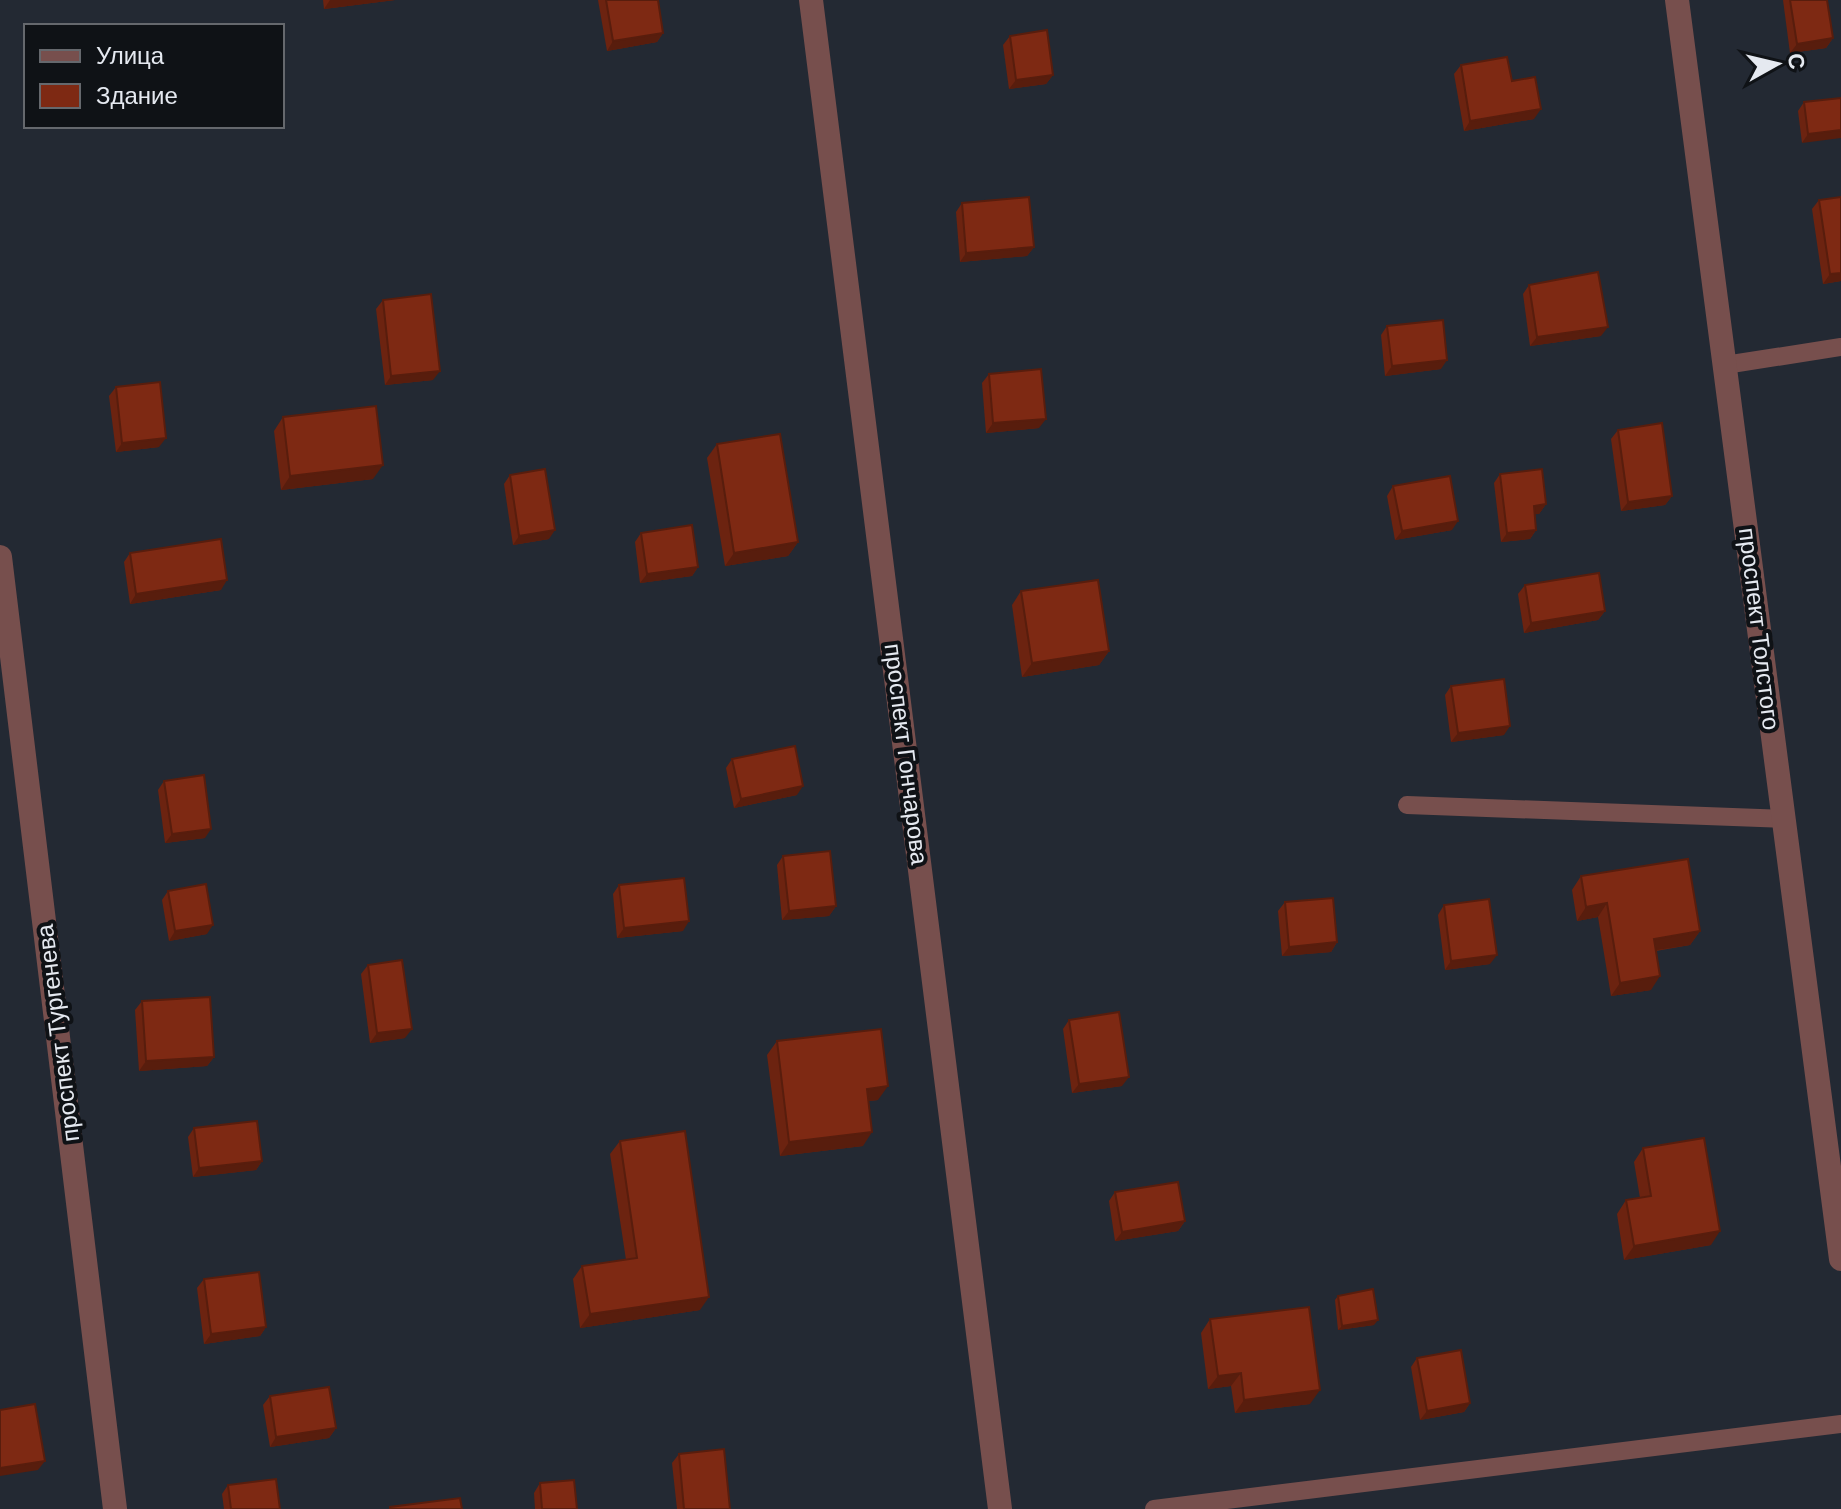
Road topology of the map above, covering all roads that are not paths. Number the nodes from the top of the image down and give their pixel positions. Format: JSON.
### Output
{"nodes":[{"id":1,"x":811,"y":0,"type":"edge"},
{"id":2,"x":1677,"y":0,"type":"edge"},
{"id":3,"x":1841,"y":347,"type":"edge"},
{"id":4,"x":1725,"y":365,"type":"junction"},
{"id":5,"x":0,"y":557,"type":"edge"},
{"id":6,"x":1407,"y":805,"type":"dead end"},
{"id":7,"x":1784,"y":819,"type":"junction"},
{"id":8,"x":1841,"y":1259,"type":"edge"},
{"id":9,"x":1841,"y":1424,"type":"edge"},
{"id":10,"x":115,"y":1509,"type":"edge"},
{"id":11,"x":1000,"y":1509,"type":"edge"},
{"id":12,"x":1154,"y":1509,"type":"edge"}],
"edges":[{"from":1,"to":11,"type":"street","name":"проспект Гончарова"},
{"from":2,"to":4,"type":"street","name":"проспект Толстого"},
{"from":3,"to":4,"type":"lane"},
{"from":4,"to":7,"type":"street","name":"проспект Толстого"},
{"from":5,"to":10,"type":"street","name":"проспект Тургенева"},
{"from":6,"to":7,"type":"lane"},
{"from":7,"to":8,"type":"street","name":"проспект Толстого"},
{"from":9,"to":12,"type":"lane"}]}
